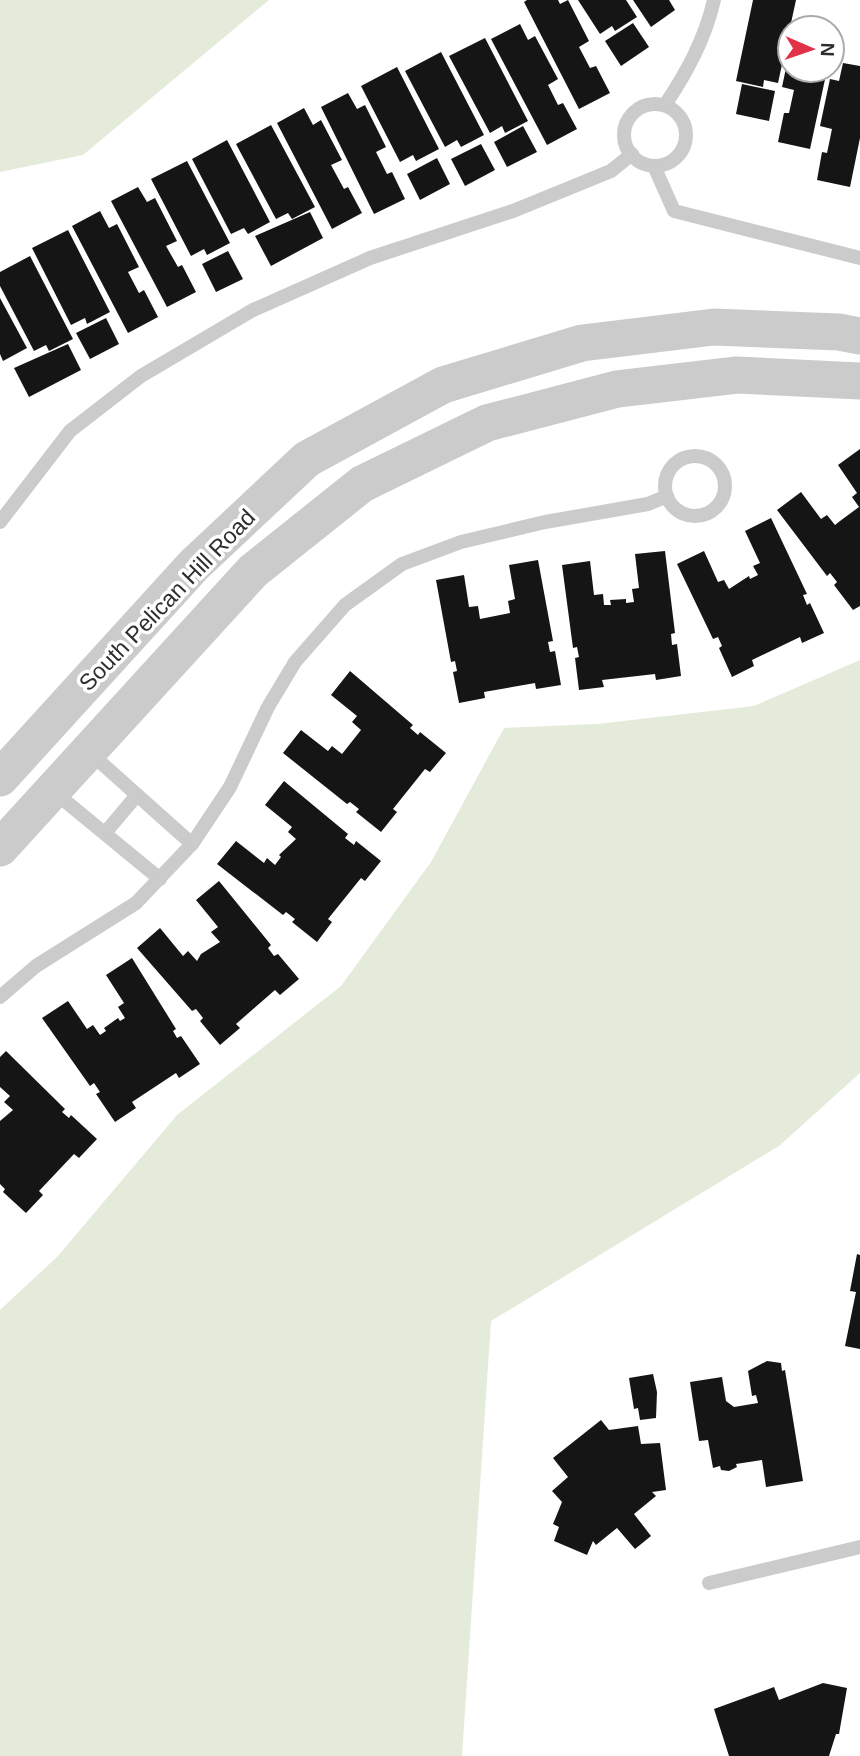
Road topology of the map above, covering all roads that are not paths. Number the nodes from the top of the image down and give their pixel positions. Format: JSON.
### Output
{"nodes":[{"id":1,"x":714,"y":0,"type":"edge"},
{"id":2,"x":665,"y":105,"type":"junction"},
{"id":3,"x":632,"y":154,"type":"junction"},
{"id":4,"x":654,"y":166,"type":"junction"},
{"id":5,"x":860,"y":258,"type":"edge"},
{"id":6,"x":860,"y":336,"type":"edge"},
{"id":7,"x":860,"y":381,"type":"edge"},
{"id":8,"x":667,"y":496,"type":"junction"},
{"id":9,"x":6,"y":501,"type":"edge"},
{"id":10,"x":0,"y":522,"type":"edge"},
{"id":11,"x":37,"y":737,"type":"junction"},
{"id":12,"x":70,"y":770,"type":"junction"},
{"id":13,"x":0,"y":778,"type":"edge"},
{"id":14,"x":137,"y":795,"type":"junction"},
{"id":15,"x":105,"y":833,"type":"junction"},
{"id":16,"x":192,"y":844,"type":"junction"},
{"id":17,"x":0,"y":848,"type":"edge"},
{"id":18,"x":160,"y":879,"type":"junction"},
{"id":19,"x":0,"y":997,"type":"edge"},
{"id":20,"x":860,"y":1547,"type":"edge"},
{"id":21,"x":709,"y":1583,"type":"dead end"}],
"edges":[{"from":1,"to":2,"type":"lane"},
{"from":2,"to":3,"type":"lane"},
{"from":2,"to":4,"type":"lane"},
{"from":3,"to":4,"type":"lane"},
{"from":3,"to":9,"type":"lane"},
{"from":4,"to":5,"type":"lane"},
{"from":6,"to":11,"type":"street","name":"South Pelican Hill Road"},
{"from":7,"to":12,"type":"street","name":"South Pelican Hill Road"},
{"from":8,"to":8,"type":"lane"},
{"from":8,"to":16,"type":"lane"},
{"from":9,"to":10,"type":"lane"},
{"from":11,"to":12,"type":"street"},
{"from":11,"to":13,"type":"street","name":"South Pelican Hill Road"},
{"from":12,"to":14,"type":"lane"},
{"from":12,"to":15,"type":"lane"},
{"from":12,"to":17,"type":"street","name":"South Pelican Hill Road"},
{"from":14,"to":15,"type":"lane"},
{"from":14,"to":16,"type":"lane"},
{"from":15,"to":18,"type":"lane"},
{"from":16,"to":18,"type":"lane"},
{"from":18,"to":19,"type":"lane"},
{"from":20,"to":21,"type":"lane"}]}
